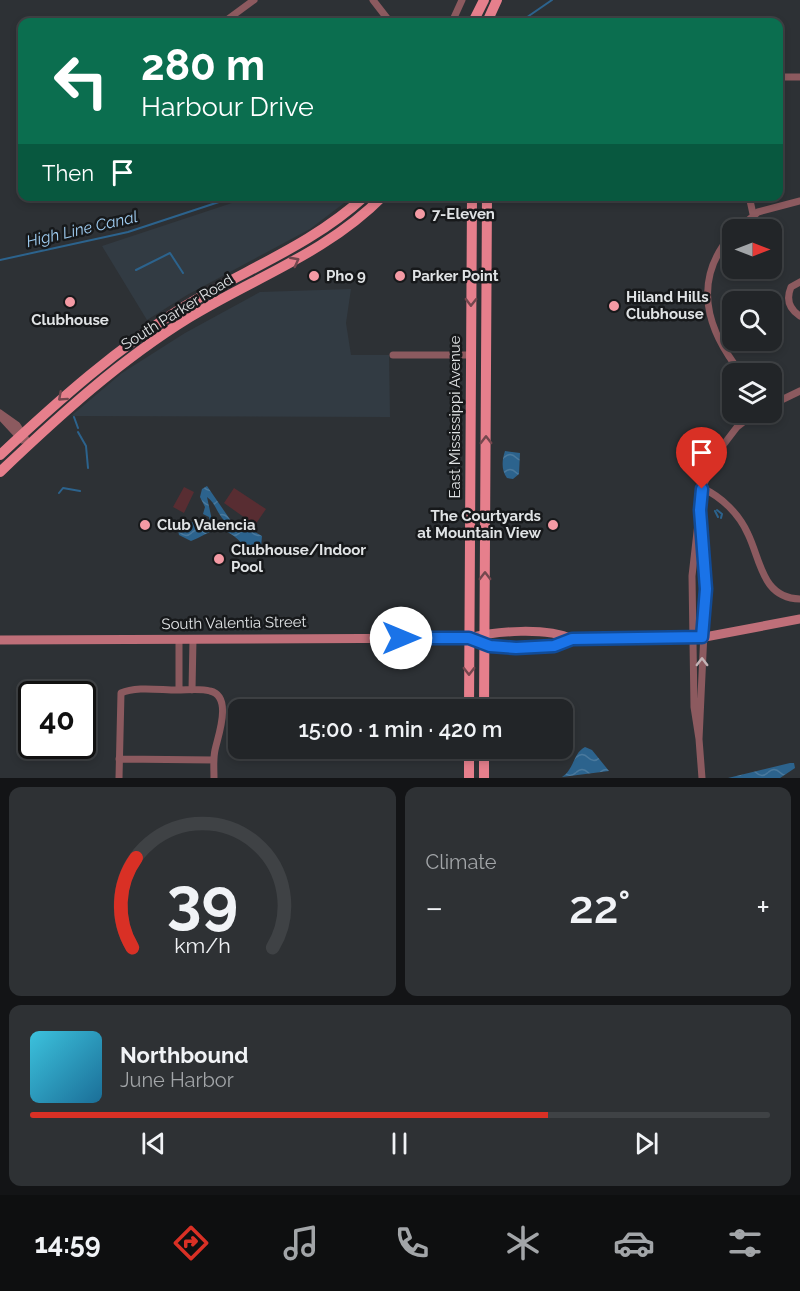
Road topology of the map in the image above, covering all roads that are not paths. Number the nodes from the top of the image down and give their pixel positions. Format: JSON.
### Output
{"nodes":[{"id":1,"x":254,"y":0,"type":"edge"},
{"id":2,"x":373,"y":0,"type":"edge"},
{"id":3,"x":462,"y":0,"type":"edge"},
{"id":4,"x":484,"y":0,"type":"edge"},
{"id":5,"x":497,"y":0,"type":"edge"},
{"id":6,"x":229,"y":18,"type":"edge"},
{"id":7,"x":387,"y":18,"type":"edge"},
{"id":8,"x":454,"y":18,"type":"edge"},
{"id":9,"x":475,"y":18,"type":"edge"},
{"id":10,"x":489,"y":18,"type":"edge"},
{"id":11,"x":783,"y":77,"type":"edge"},
{"id":12,"x":800,"y":77,"type":"edge"},
{"id":13,"x":359,"y":201,"type":"edge"},
{"id":14,"x":378,"y":201,"type":"edge"},
{"id":15,"x":472,"y":201,"type":"edge"},
{"id":16,"x":487,"y":201,"type":"edge"},
{"id":17,"x":750,"y":201,"type":"edge"},
{"id":18,"x":800,"y":201,"type":"edge"},
{"id":19,"x":753,"y":214,"type":"junction"},
{"id":20,"x":748,"y":219,"type":"edge"},
{"id":21,"x":722,"y":249,"type":"edge"},
{"id":22,"x":800,"y":282,"type":"edge"},
{"id":23,"x":800,"y":316,"type":"edge"},
{"id":24,"x":393,"y":355,"type":"dead end"},
{"id":25,"x":470,"y":355,"type":"junction"},
{"id":26,"x":734,"y":363,"type":"edge"},
{"id":27,"x":800,"y":391,"type":"edge"},
{"id":28,"x":782,"y":399,"type":"edge"},
{"id":29,"x":0,"y":414,"type":"edge"},
{"id":30,"x":745,"y":423,"type":"edge"},
{"id":31,"x":21,"y":435,"type":"junction"},
{"id":32,"x":29,"y":444,"type":"junction"},
{"id":33,"x":0,"y":455,"type":"edge"},
{"id":34,"x":0,"y":472,"type":"edge"},
{"id":35,"x":702,"y":489,"type":"junction"},
{"id":36,"x":700,"y":510,"type":"junction"},
{"id":37,"x":800,"y":599,"type":"edge"},
{"id":38,"x":800,"y":619,"type":"edge"},
{"id":39,"x":469,"y":638,"type":"junction"},
{"id":40,"x":698,"y":638,"type":"junction"},
{"id":41,"x":179,"y":639,"type":"junction"},
{"id":42,"x":193,"y":639,"type":"junction"},
{"id":43,"x":572,"y":639,"type":"junction"},
{"id":44,"x":0,"y":640,"type":"edge"},
{"id":45,"x":484,"y":640,"type":"junction"},
{"id":46,"x":179,"y":690,"type":"junction"},
{"id":47,"x":192,"y":690,"type":"junction"},
{"id":48,"x":469,"y":699,"type":"edge"},
{"id":49,"x":484,"y":699,"type":"edge"},
{"id":50,"x":119,"y":759,"type":"junction"},
{"id":51,"x":469,"y":759,"type":"edge"},
{"id":52,"x":484,"y":759,"type":"edge"},
{"id":53,"x":214,"y":760,"type":"junction"},
{"id":54,"x":119,"y":778,"type":"edge"},
{"id":55,"x":214,"y":778,"type":"edge"},
{"id":56,"x":469,"y":778,"type":"edge"},
{"id":57,"x":484,"y":778,"type":"edge"},
{"id":58,"x":702,"y":778,"type":"edge"}],
"edges":[{"from":1,"to":6,"type":"street"},
{"from":2,"to":7,"type":"street"},
{"from":3,"to":8,"type":"street"},
{"from":4,"to":9,"type":"main road"},
{"from":5,"to":10,"type":"main road"},
{"from":11,"to":12,"type":"street"},
{"from":13,"to":31,"type":"main road","name":"South Parker Road","one_way":true},
{"from":32,"to":14,"type":"main road","name":"South Parker Road","one_way":true},
{"from":15,"to":25,"type":"main road","name":"East Mississippi Avenue","one_way":true},
{"from":45,"to":16,"type":"main road","name":"East Mississippi Avenue","one_way":true},
{"from":17,"to":19,"type":"street"},
{"from":18,"to":19,"type":"street"},
{"from":19,"to":20,"type":"street"},
{"from":21,"to":26,"type":"street"},
{"from":22,"to":23,"type":"street"},
{"from":24,"to":25,"type":"street"},
{"from":25,"to":39,"type":"main road","name":"East Mississippi Avenue"},
{"from":27,"to":28,"type":"street"},
{"from":29,"to":31,"type":"street"},
{"from":30,"to":35,"type":"street"},
{"from":31,"to":32,"type":"street"},
{"from":31,"to":33,"type":"main road","name":"South Parker Road"},
{"from":32,"to":34,"type":"main road","name":"South Parker Road"},
{"from":35,"to":36,"type":"street"},
{"from":35,"to":37,"type":"street"},
{"from":36,"to":40,"type":"street"},
{"from":36,"to":40,"type":"street"},
{"from":38,"to":40,"type":"street","name":"South Valentia Street"},
{"from":39,"to":42,"type":"street","name":"South Valentia Street"},
{"from":39,"to":45,"type":"street","name":"South Valentia Street"},
{"from":39,"to":48,"type":"main road","name":"East Mississippi Avenue","one_way":true},
{"from":40,"to":43,"type":"street","name":"South Valentia Street"},
{"from":40,"to":58,"type":"street"},
{"from":41,"to":42,"type":"street","name":"South Valentia Street"},
{"from":41,"to":44,"type":"street","name":"South Valentia Street"},
{"from":41,"to":46,"type":"street"},
{"from":42,"to":47,"type":"street"},
{"from":43,"to":45,"type":"street","name":"South Valentia Street"},
{"from":43,"to":45,"type":"street","name":"South Valentia Street"},
{"from":45,"to":49,"type":"main road","name":"East Mississippi Avenue"},
{"from":46,"to":47,"type":"street"},
{"from":46,"to":50,"type":"street"},
{"from":47,"to":53,"type":"street"},
{"from":50,"to":53,"type":"street"},
{"from":50,"to":54,"type":"street"},
{"from":51,"to":56,"type":"main road"},
{"from":52,"to":57,"type":"main road"},
{"from":53,"to":55,"type":"street"}]}
